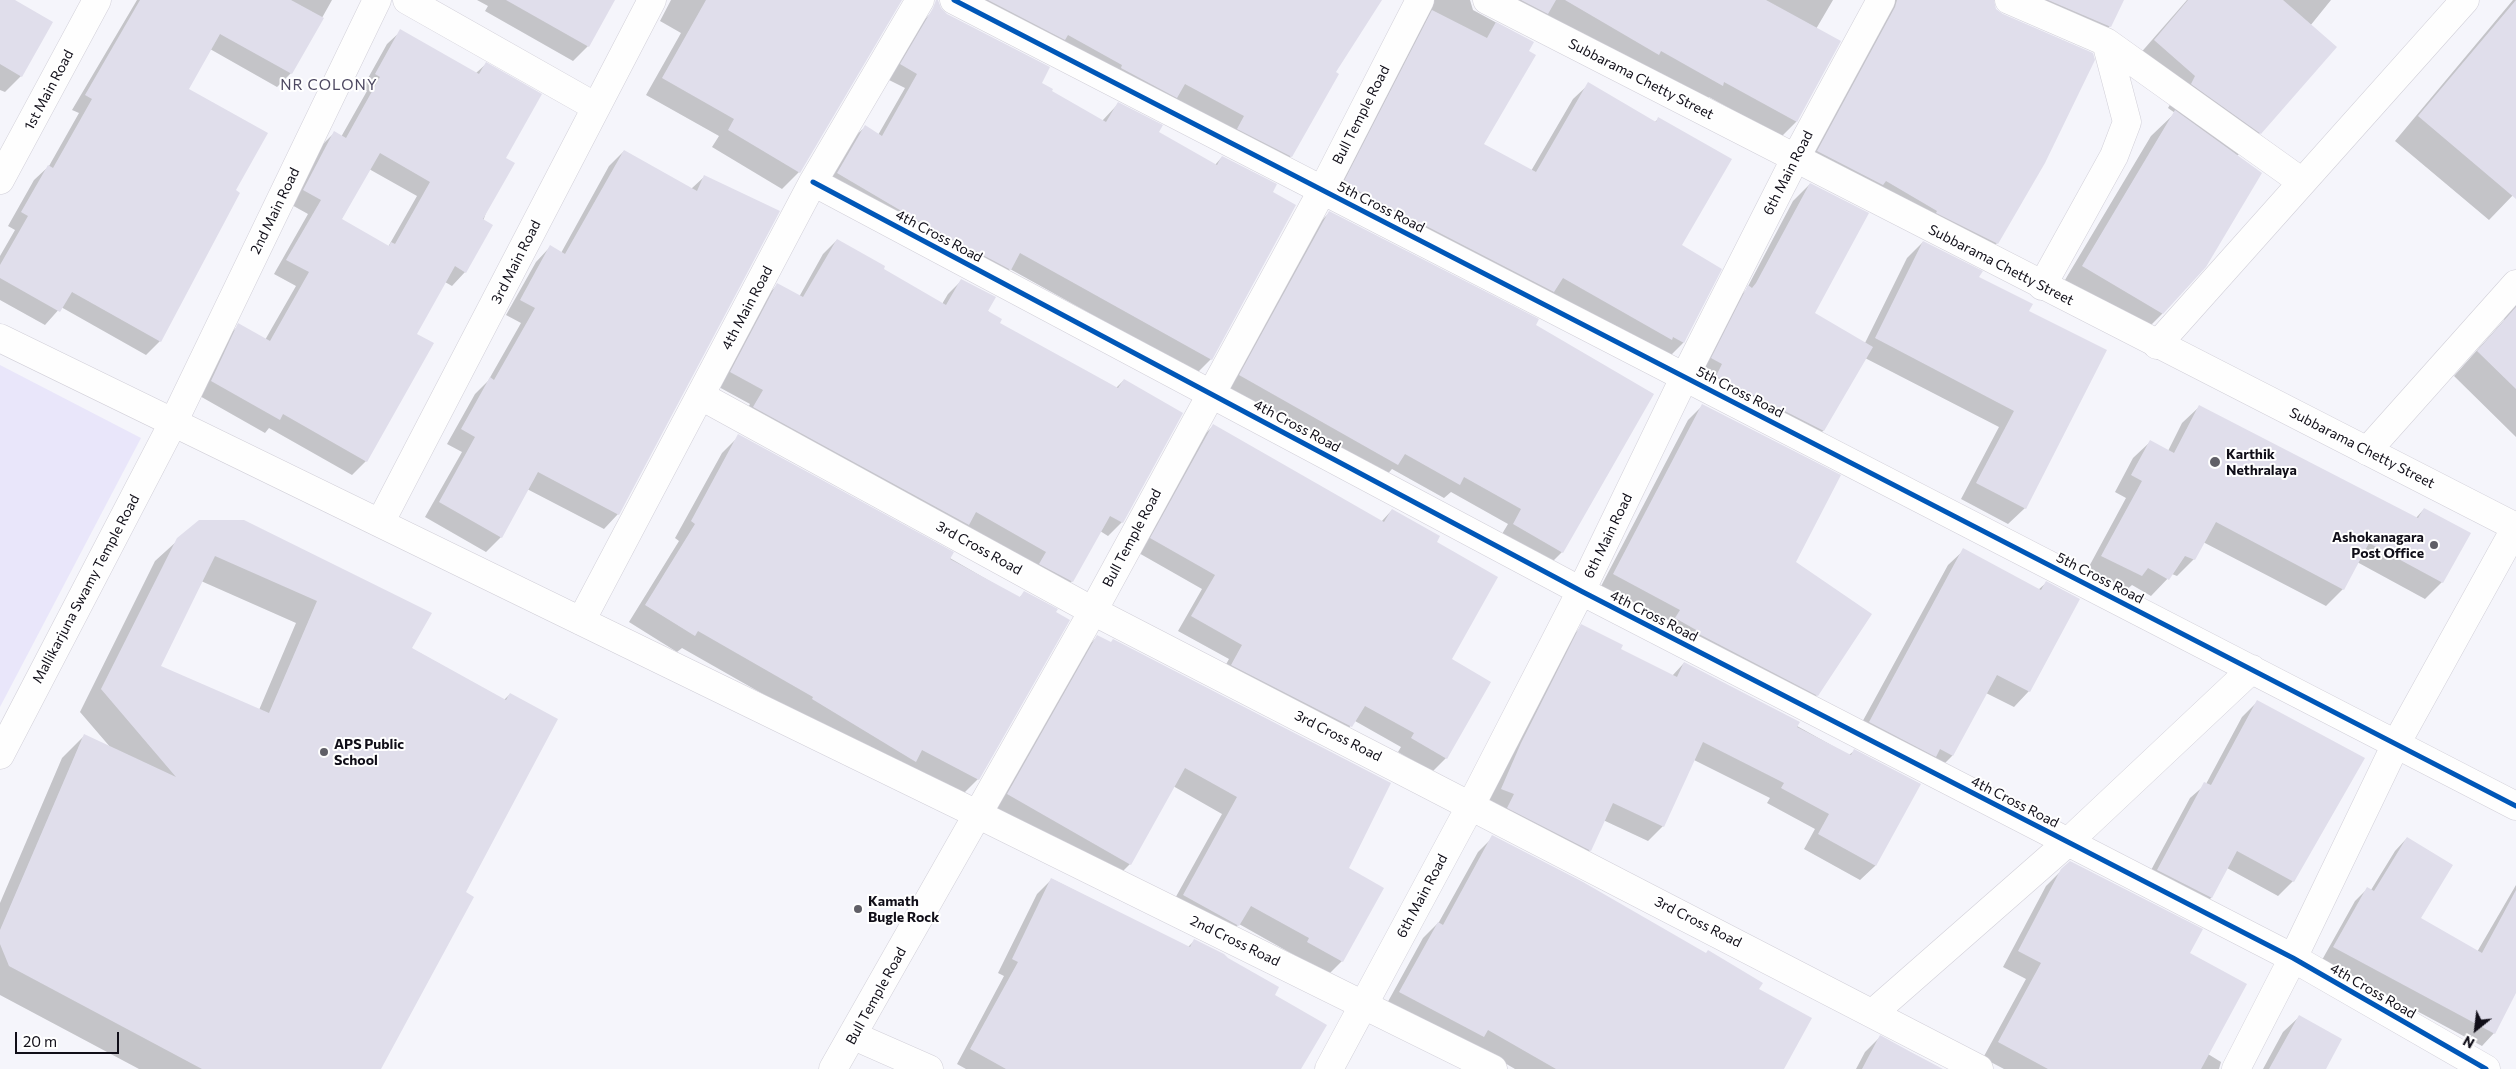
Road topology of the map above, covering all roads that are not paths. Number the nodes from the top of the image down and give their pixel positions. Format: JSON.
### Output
{"nodes":[{"id":1,"x":98,"y":0,"type":"edge"},
{"id":2,"x":377,"y":0,"type":"edge"},
{"id":3,"x":407,"y":0,"type":"edge"},
{"id":4,"x":652,"y":0,"type":"edge"},
{"id":5,"x":920,"y":0,"type":"edge"},
{"id":6,"x":954,"y":0,"type":"edge"},
{"id":7,"x":1420,"y":0,"type":"edge"},
{"id":8,"x":1487,"y":0,"type":"edge"},
{"id":9,"x":1881,"y":0,"type":"edge"},
{"id":10,"x":2009,"y":0,"type":"edge"},
{"id":11,"x":2465,"y":0,"type":"edge"},
{"id":12,"x":2106,"y":42,"type":"junction"},
{"id":13,"x":596,"y":107,"type":"junction"},
{"id":14,"x":1795,"y":159,"type":"junction"},
{"id":15,"x":0,"y":180,"type":"edge"},
{"id":16,"x":813,"y":182,"type":"junction"},
{"id":17,"x":2302,"y":182,"type":"junction"},
{"id":18,"x":1323,"y":189,"type":"junction"},
{"id":19,"x":2516,"y":284,"type":"edge"},
{"id":20,"x":2042,"y":286,"type":"junction"},
{"id":21,"x":0,"y":338,"type":"edge"},
{"id":22,"x":2157,"y":345,"type":"junction"},
{"id":23,"x":1684,"y":376,"type":"junction"},
{"id":24,"x":1211,"y":393,"type":"junction"},
{"id":25,"x":701,"y":396,"type":"junction"},
{"id":26,"x":173,"y":422,"type":"junction"},
{"id":27,"x":2367,"y":451,"type":"junction"},
{"id":28,"x":380,"y":524,"type":"junction"},
{"id":29,"x":2516,"y":527,"type":"edge"},
{"id":30,"x":1581,"y":591,"type":"junction"},
{"id":31,"x":1092,"y":611,"type":"junction"},
{"id":32,"x":580,"y":621,"type":"junction"},
{"id":33,"x":2252,"y":669,"type":"junction"},
{"id":34,"x":2396,"y":744,"type":"junction"},
{"id":35,"x":0,"y":755,"type":"edge"},
{"id":36,"x":1471,"y":805,"type":"junction"},
{"id":37,"x":2516,"y":806,"type":"edge"},
{"id":38,"x":977,"y":814,"type":"junction"},
{"id":39,"x":2068,"y":842,"type":"junction"},
{"id":40,"x":2293,"y":958,"type":"junction"},
{"id":41,"x":1365,"y":1004,"type":"junction"},
{"id":42,"x":1874,"y":1014,"type":"junction"},
{"id":43,"x":854,"y":1036,"type":"junction"},
{"id":44,"x":833,"y":1069,"type":"edge"},
{"id":45,"x":929,"y":1069,"type":"edge"},
{"id":46,"x":1329,"y":1069,"type":"edge"},
{"id":47,"x":1493,"y":1069,"type":"edge"},
{"id":48,"x":1979,"y":1069,"type":"edge"},
{"id":49,"x":2236,"y":1069,"type":"edge"},
{"id":50,"x":2486,"y":1069,"type":"edge"}],
"edges":[{"from":1,"to":15,"type":"street","name":"1st Main Road"},
{"from":2,"to":26,"type":"street","name":"2nd Main Road"},
{"from":3,"to":13,"type":"street"},
{"from":4,"to":13,"type":"street","name":"3rd Main Road"},
{"from":5,"to":16,"type":"street","name":"4th Main Road"},
{"from":6,"to":18,"type":"street","name":"5th Cross Road"},
{"from":7,"to":18,"type":"street","name":"Bull Temple Road"},
{"from":8,"to":14,"type":"street","name":"Subbarama Chetty Street"},
{"from":9,"to":14,"type":"street","name":"6th Main Road"},
{"from":10,"to":12,"type":"street"},
{"from":11,"to":17,"type":"street"},
{"from":12,"to":17,"type":"street"},
{"from":12,"to":20,"type":"street"},
{"from":13,"to":28,"type":"street","name":"3rd Main Road"},
{"from":14,"to":20,"type":"street","name":"Subbarama Chetty Street"},
{"from":14,"to":23,"type":"street","name":"6th Main Road"},
{"from":16,"to":24,"type":"street","name":"4th Cross Road"},
{"from":16,"to":25,"type":"street","name":"4th Main Road"},
{"from":17,"to":22,"type":"street"},
{"from":18,"to":23,"type":"street","name":"5th Cross Road"},
{"from":18,"to":24,"type":"street","name":"Bull Temple Road"},
{"from":19,"to":27,"type":"street"},
{"from":20,"to":22,"type":"street","name":"Subbarama Chetty Street"},
{"from":21,"to":26,"type":"street","name":"2nd Cross Road"},
{"from":22,"to":27,"type":"street","name":"Subbarama Chetty Street"},
{"from":23,"to":30,"type":"street","name":"6th Main Road"},
{"from":23,"to":33,"type":"street","name":"5th Cross Road"},
{"from":24,"to":30,"type":"street","name":"4th Cross Road"},
{"from":24,"to":31,"type":"street","name":"Bull Temple Road"},
{"from":25,"to":31,"type":"street","name":"3rd Cross Road"},
{"from":25,"to":32,"type":"street","name":"4th Main Road"},
{"from":26,"to":28,"type":"street","name":"2nd Cross Road"},
{"from":26,"to":35,"type":"street","name":"Mallikarjuna Swamy Temple Road"},
{"from":27,"to":29,"type":"street","name":"Subbarama Chetty Street"},
{"from":28,"to":32,"type":"street","name":"2nd Cross Road"},
{"from":29,"to":34,"type":"street"},
{"from":30,"to":36,"type":"street","name":"6th Main Road"},
{"from":30,"to":39,"type":"street","name":"4th Cross Road"},
{"from":31,"to":36,"type":"street","name":"3rd Cross Road"},
{"from":31,"to":38,"type":"street","name":"Bull Temple Road"},
{"from":32,"to":38,"type":"street","name":"2nd Cross Road"},
{"from":33,"to":34,"type":"street","name":"5th Cross Road"},
{"from":33,"to":39,"type":"street"},
{"from":34,"to":37,"type":"street","name":"5th Cross Road"},
{"from":34,"to":40,"type":"street"},
{"from":36,"to":41,"type":"street","name":"6th Main Road"},
{"from":36,"to":42,"type":"street","name":"3rd Cross Road"},
{"from":38,"to":41,"type":"street","name":"2nd Cross Road"},
{"from":38,"to":43,"type":"street","name":"Bull Temple Road"},
{"from":39,"to":40,"type":"street","name":"4th Cross Road"},
{"from":39,"to":42,"type":"street"},
{"from":40,"to":49,"type":"street"},
{"from":40,"to":50,"type":"street","name":"4th Cross Road"},
{"from":41,"to":46,"type":"street","name":"6th Main Road"},
{"from":41,"to":47,"type":"street","name":"2nd Cross Road"},
{"from":42,"to":48,"type":"street","name":"3rd Cross Road"},
{"from":43,"to":44,"type":"street","name":"Bull Temple Road"},
{"from":43,"to":45,"type":"street"}]}
